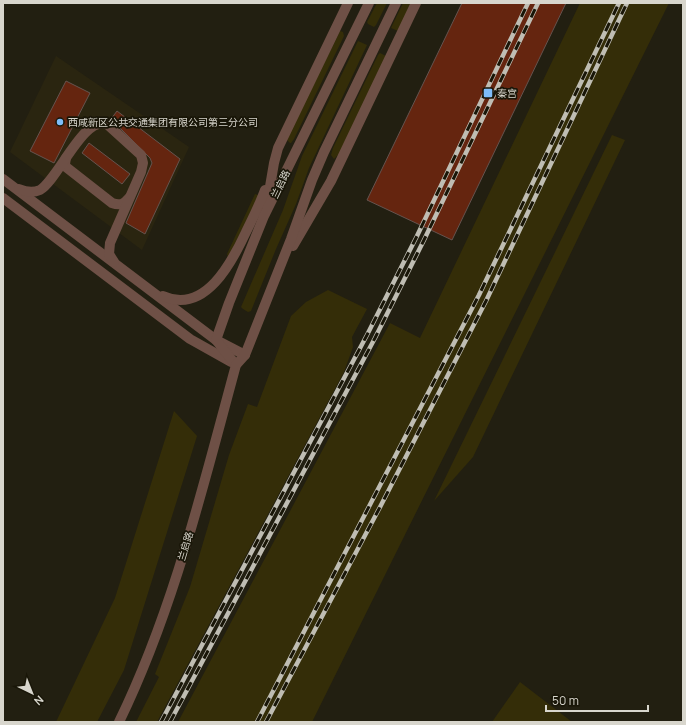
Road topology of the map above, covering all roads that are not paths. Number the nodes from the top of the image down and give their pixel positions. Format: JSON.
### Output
{"nodes":[{"id":1,"x":348,"y":3,"type":"edge"},
{"id":2,"x":369,"y":3,"type":"edge"},
{"id":3,"x":396,"y":3,"type":"edge"},
{"id":4,"x":416,"y":3,"type":"edge"},
{"id":5,"x":66,"y":158,"type":"junction"},
{"id":6,"x":274,"y":163,"type":"junction"},
{"id":7,"x":3,"y":179,"type":"edge"},
{"id":8,"x":12,"y":185,"type":"junction"},
{"id":9,"x":3,"y":198,"type":"edge"},
{"id":10,"x":130,"y":198,"type":"junction"},
{"id":11,"x":264,"y":216,"type":"junction"},
{"id":12,"x":117,"y":265,"type":"junction"},
{"id":13,"x":273,"y":283,"type":"junction"},
{"id":14,"x":147,"y":287,"type":"junction"},
{"id":15,"x":216,"y":340,"type":"junction"},
{"id":16,"x":245,"y":355,"type":"junction"},
{"id":17,"x":236,"y":365,"type":"junction"},
{"id":18,"x":119,"y":722,"type":"edge"}],
"edges":[{"from":1,"to":6,"type":"street"},
{"from":2,"to":11,"type":"street","name":"兰启路"},
{"from":3,"to":13,"type":"street","name":"兰启路"},
{"from":4,"to":13,"type":"street"},
{"from":5,"to":8,"type":"street"},
{"from":5,"to":10,"type":"street"},
{"from":5,"to":10,"type":"street"},
{"from":6,"to":11,"type":"street"},
{"from":6,"to":14,"type":"street"},
{"from":7,"to":8,"type":"street"},
{"from":8,"to":12,"type":"street"},
{"from":9,"to":17,"type":"street"},
{"from":10,"to":12,"type":"street"},
{"from":11,"to":15,"type":"street","name":"兰启路"},
{"from":12,"to":14,"type":"street"},
{"from":13,"to":16,"type":"street","name":"兰启路"},
{"from":14,"to":15,"type":"street"},
{"from":15,"to":16,"type":"street"},
{"from":15,"to":17,"type":"street"},
{"from":16,"to":17,"type":"street","name":"兰启路"},
{"from":17,"to":18,"type":"street","name":"兰启路"}]}
